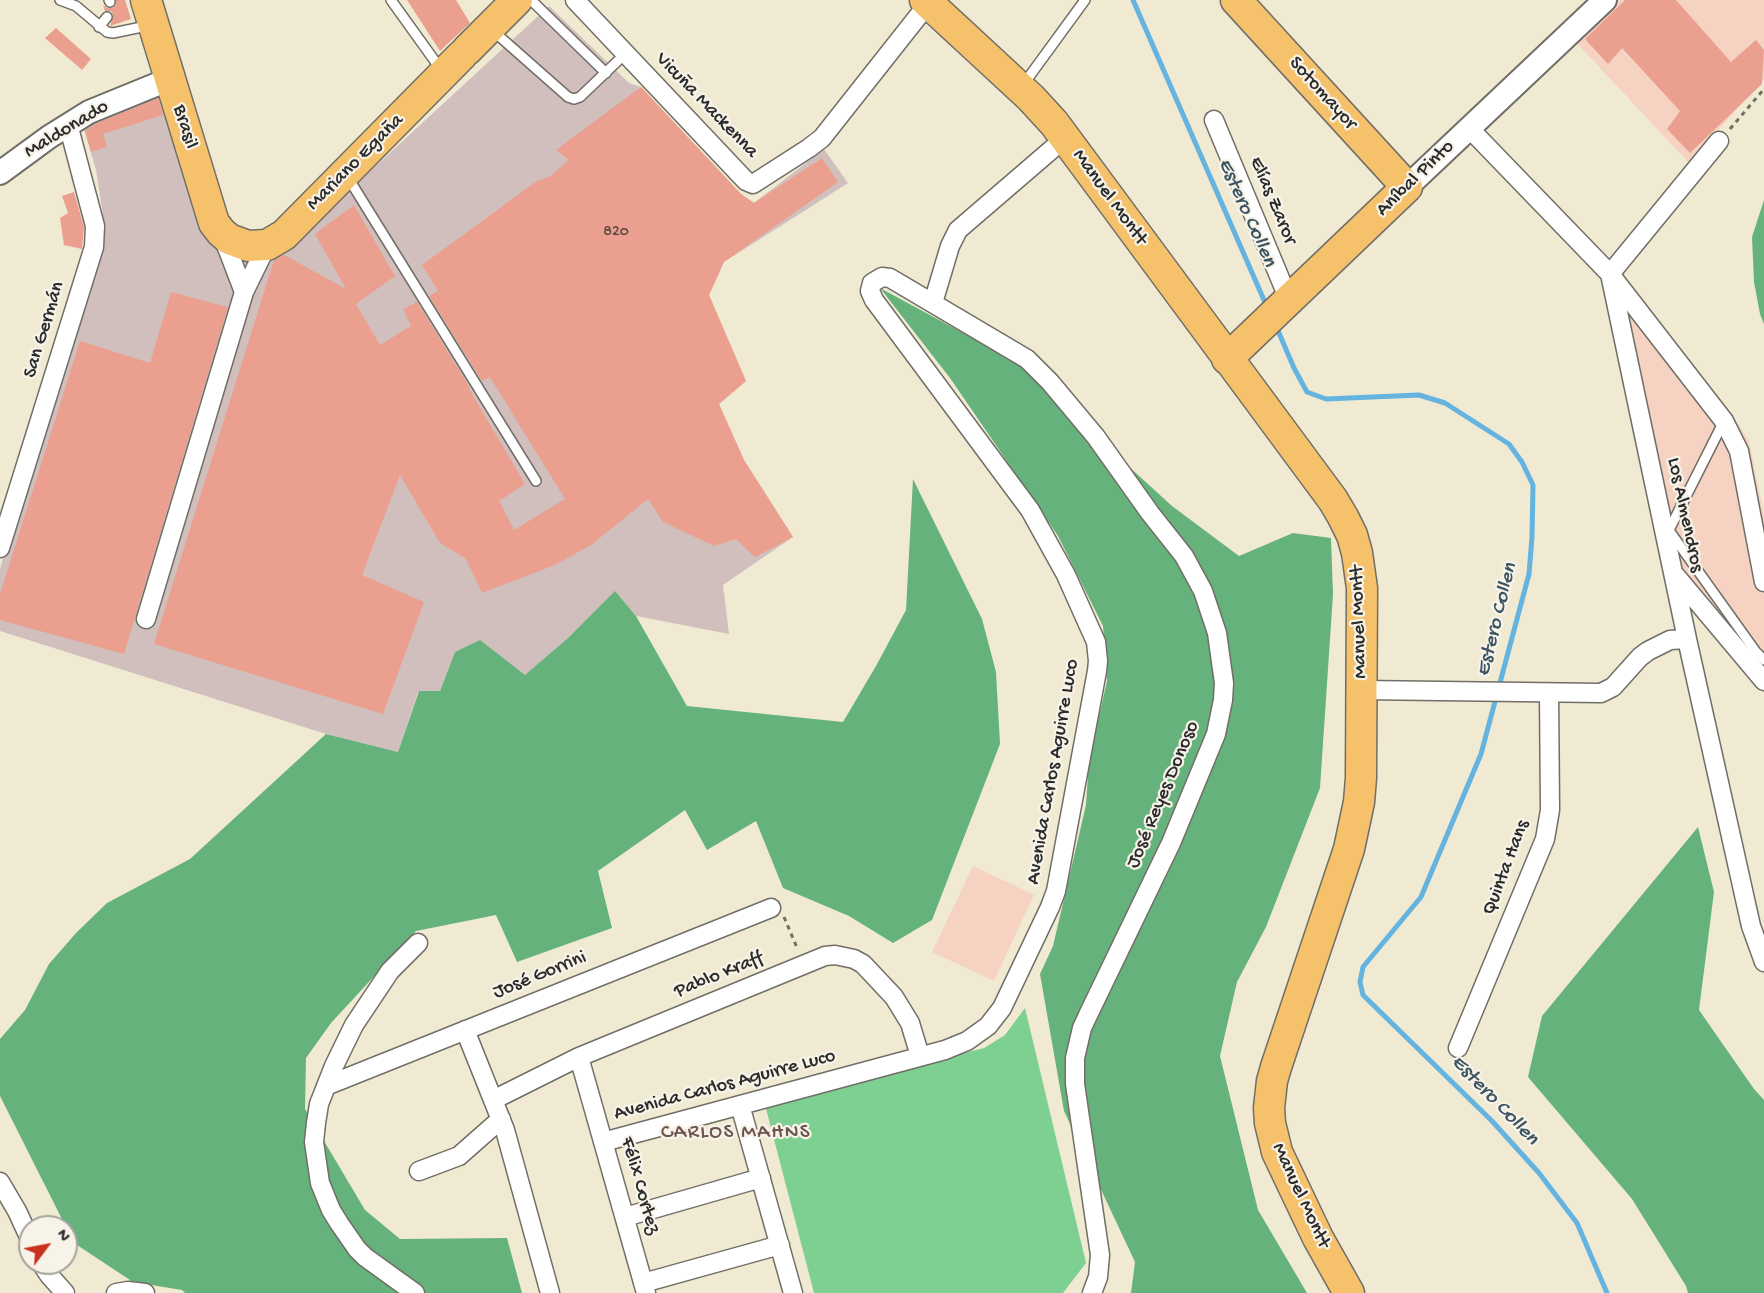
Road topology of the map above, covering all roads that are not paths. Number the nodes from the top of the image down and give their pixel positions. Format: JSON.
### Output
{"nodes":[{"id":1,"x":60,"y":0,"type":"edge"},
{"id":2,"x":146,"y":0,"type":"edge"},
{"id":3,"x":391,"y":0,"type":"edge"},
{"id":4,"x":517,"y":0,"type":"edge"},
{"id":5,"x":531,"y":0,"type":"edge"},
{"id":6,"x":575,"y":0,"type":"edge"},
{"id":7,"x":1085,"y":0,"type":"edge"},
{"id":8,"x":1236,"y":0,"type":"edge"},
{"id":9,"x":929,"y":1,"type":"edge"},
{"id":10,"x":1598,"y":2,"type":"edge"},
{"id":11,"x":107,"y":16,"type":"dead end"},
{"id":12,"x":99,"y":27,"type":"junction"},
{"id":13,"x":490,"y":28,"type":"junction"},
{"id":14,"x":154,"y":29,"type":"junction"},
{"id":15,"x":625,"y":54,"type":"junction"},
{"id":16,"x":458,"y":60,"type":"junction"},
{"id":17,"x":606,"y":73,"type":"junction"},
{"id":18,"x":170,"y":79,"type":"junction"},
{"id":19,"x":1020,"y":89,"type":"junction"},
{"id":20,"x":1214,"y":120,"type":"dead end"},
{"id":21,"x":68,"y":124,"type":"junction"},
{"id":22,"x":1469,"y":128,"type":"junction"},
{"id":23,"x":1065,"y":138,"type":"junction"},
{"id":24,"x":1719,"y":141,"type":"road end"},
{"id":25,"x":0,"y":173,"type":"edge"},
{"id":26,"x":346,"y":174,"type":"junction"},
{"id":27,"x":1407,"y":187,"type":"junction"},
{"id":28,"x":242,"y":240,"type":"junction"},
{"id":29,"x":1610,"y":274,"type":"junction"},
{"id":30,"x":244,"y":292,"type":"junction"},
{"id":31,"x":1287,"y":302,"type":"junction"},
{"id":32,"x":933,"y":303,"type":"junction"},
{"id":33,"x":1227,"y":358,"type":"junction"},
{"id":34,"x":1724,"y":421,"type":"junction"},
{"id":35,"x":536,"y":481,"type":"dead end"},
{"id":36,"x":1666,"y":526,"type":"junction"},
{"id":37,"x":0,"y":548,"type":"edge"},
{"id":38,"x":1674,"y":573,"type":"junction"},
{"id":39,"x":1764,"y":582,"type":"edge"},
{"id":40,"x":146,"y":618,"type":"dead end"},
{"id":41,"x":1687,"y":639,"type":"junction"},
{"id":42,"x":1764,"y":660,"type":"edge"},
{"id":43,"x":1764,"y":681,"type":"edge"},
{"id":44,"x":1361,"y":690,"type":"junction"},
{"id":45,"x":1549,"y":693,"type":"junction"},
{"id":46,"x":771,"y":908,"type":"road end"},
{"id":47,"x":418,"y":943,"type":"dead end"},
{"id":48,"x":1764,"y":962,"type":"edge"},
{"id":49,"x":465,"y":1030,"type":"junction"},
{"id":50,"x":1458,"y":1048,"type":"dead end"},
{"id":51,"x":920,"y":1056,"type":"junction"},
{"id":52,"x":579,"y":1057,"type":"junction"},
{"id":53,"x":326,"y":1086,"type":"junction"},
{"id":54,"x":493,"y":1100,"type":"junction"},
{"id":55,"x":741,"y":1105,"type":"junction"},
{"id":56,"x":501,"y":1119,"type":"junction"},
{"id":57,"x":603,"y":1142,"type":"junction"},
{"id":58,"x":419,"y":1171,"type":"dead end"},
{"id":59,"x":761,"y":1178,"type":"junction"},
{"id":60,"x":0,"y":1182,"type":"edge"},
{"id":61,"x":19,"y":1215,"type":"edge"},
{"id":62,"x":625,"y":1217,"type":"junction"},
{"id":63,"x":780,"y":1245,"type":"junction"},
{"id":64,"x":49,"y":1275,"type":"edge"},
{"id":65,"x":645,"y":1288,"type":"edge"},
{"id":66,"x":65,"y":1293,"type":"edge"},
{"id":67,"x":116,"y":1293,"type":"edge"},
{"id":68,"x":145,"y":1293,"type":"edge"},
{"id":69,"x":415,"y":1293,"type":"edge"},
{"id":70,"x":550,"y":1293,"type":"edge"},
{"id":71,"x":793,"y":1293,"type":"edge"},
{"id":72,"x":1092,"y":1293,"type":"edge"},
{"id":73,"x":1348,"y":1293,"type":"edge"}],
"edges":[{"from":1,"to":12,"type":"lane"},
{"from":2,"to":14,"type":"main road","name":"Brasil"},
{"from":3,"to":16,"type":"lane"},
{"from":4,"to":13,"type":"main road","name":"Mariano Egaña"},
{"from":5,"to":17,"type":"lane"},
{"from":6,"to":15,"type":"street","name":"Vicuña Mackenna"},
{"from":7,"to":19,"type":"lane"},
{"from":8,"to":27,"type":"main road","name":"Sotomayor"},
{"from":9,"to":15,"type":"street","name":"Vicuña Mackenna"},
{"from":9,"to":19,"type":"main road","name":"Manuel Montt"},
{"from":10,"to":22,"type":"street","name":"Aníbal Pinto"},
{"from":11,"to":12,"type":"lane"},
{"from":12,"to":14,"type":"lane"},
{"from":13,"to":16,"type":"main road","name":"Mariano Egaña"},
{"from":13,"to":17,"type":"lane"},
{"from":14,"to":18,"type":"main road","name":"Brasil"},
{"from":15,"to":17,"type":"lane"},
{"from":16,"to":26,"type":"main road","name":"Mariano Egaña"},
{"from":18,"to":21,"type":"street","name":"Maldonado"},
{"from":18,"to":28,"type":"main road","name":"Brasil"},
{"from":19,"to":23,"type":"main road","name":"Manuel Montt"},
{"from":20,"to":31,"type":"street","name":"Elías Zaror"},
{"from":21,"to":25,"type":"street","name":"Maldonado"},
{"from":21,"to":37,"type":"street","name":"San Germán"},
{"from":22,"to":27,"type":"street","name":"Aníbal Pinto"},
{"from":22,"to":29,"type":"street"},
{"from":23,"to":32,"type":"street"},
{"from":23,"to":33,"type":"main road","name":"Manuel Montt"},
{"from":24,"to":29,"type":"street"},
{"from":26,"to":28,"type":"main road","name":"Mariano Egaña"},
{"from":26,"to":35,"type":"lane"},
{"from":27,"to":31,"type":"main road","name":"Aníbal Pinto"},
{"from":28,"to":30,"type":"street"},
{"from":28,"to":30,"type":"street"},
{"from":29,"to":34,"type":"street"},
{"from":29,"to":36,"type":"street","name":"Los Almendros"},
{"from":30,"to":40,"type":"street"},
{"from":31,"to":33,"type":"main road","name":"Aníbal Pinto"},
{"from":32,"to":51,"type":"street","name":"Avenida Carlos Aguirre Luco"},
{"from":32,"to":72,"type":"street","name":"José Reyes Donoso"},
{"from":33,"to":44,"type":"main road","name":"Manuel Montt"},
{"from":34,"to":36,"type":"lane"},
{"from":34,"to":39,"type":"street"},
{"from":36,"to":38,"type":"street","name":"Los Almendros"},
{"from":36,"to":42,"type":"lane"},
{"from":38,"to":41,"type":"street","name":"Los Almendros"},
{"from":38,"to":43,"type":"street"},
{"from":41,"to":45,"type":"street"},
{"from":41,"to":48,"type":"street","name":"Los Almendros"},
{"from":44,"to":45,"type":"street"},
{"from":44,"to":73,"type":"main road","name":"Manuel Montt"},
{"from":45,"to":50,"type":"street","name":"Quinta Hans"},
{"from":46,"to":49,"type":"street","name":"José Gorrini"},
{"from":47,"to":53,"type":"street"},
{"from":49,"to":53,"type":"street","name":"José Gorrini"},
{"from":49,"to":54,"type":"street"},
{"from":51,"to":52,"type":"street","name":"Pablo Kraff"},
{"from":51,"to":55,"type":"street","name":"Avenida Carlos Aguirre Luco"},
{"from":52,"to":54,"type":"street","name":"Pablo Kraff"},
{"from":52,"to":57,"type":"street","name":"Félix Cortez"},
{"from":53,"to":69,"type":"street"},
{"from":54,"to":56,"type":"street"},
{"from":55,"to":57,"type":"street","name":"Avenida Carlos Aguirre Luco"},
{"from":55,"to":59,"type":"street"},
{"from":56,"to":58,"type":"street"},
{"from":56,"to":70,"type":"street"},
{"from":57,"to":62,"type":"street","name":"Félix Cortez"},
{"from":59,"to":62,"type":"street"},
{"from":59,"to":63,"type":"street"},
{"from":60,"to":61,"type":"street"},
{"from":62,"to":65,"type":"street","name":"Félix Cortez"},
{"from":63,"to":65,"type":"street"},
{"from":63,"to":71,"type":"street"},
{"from":64,"to":66,"type":"street"},
{"from":67,"to":68,"type":"street"}]}
